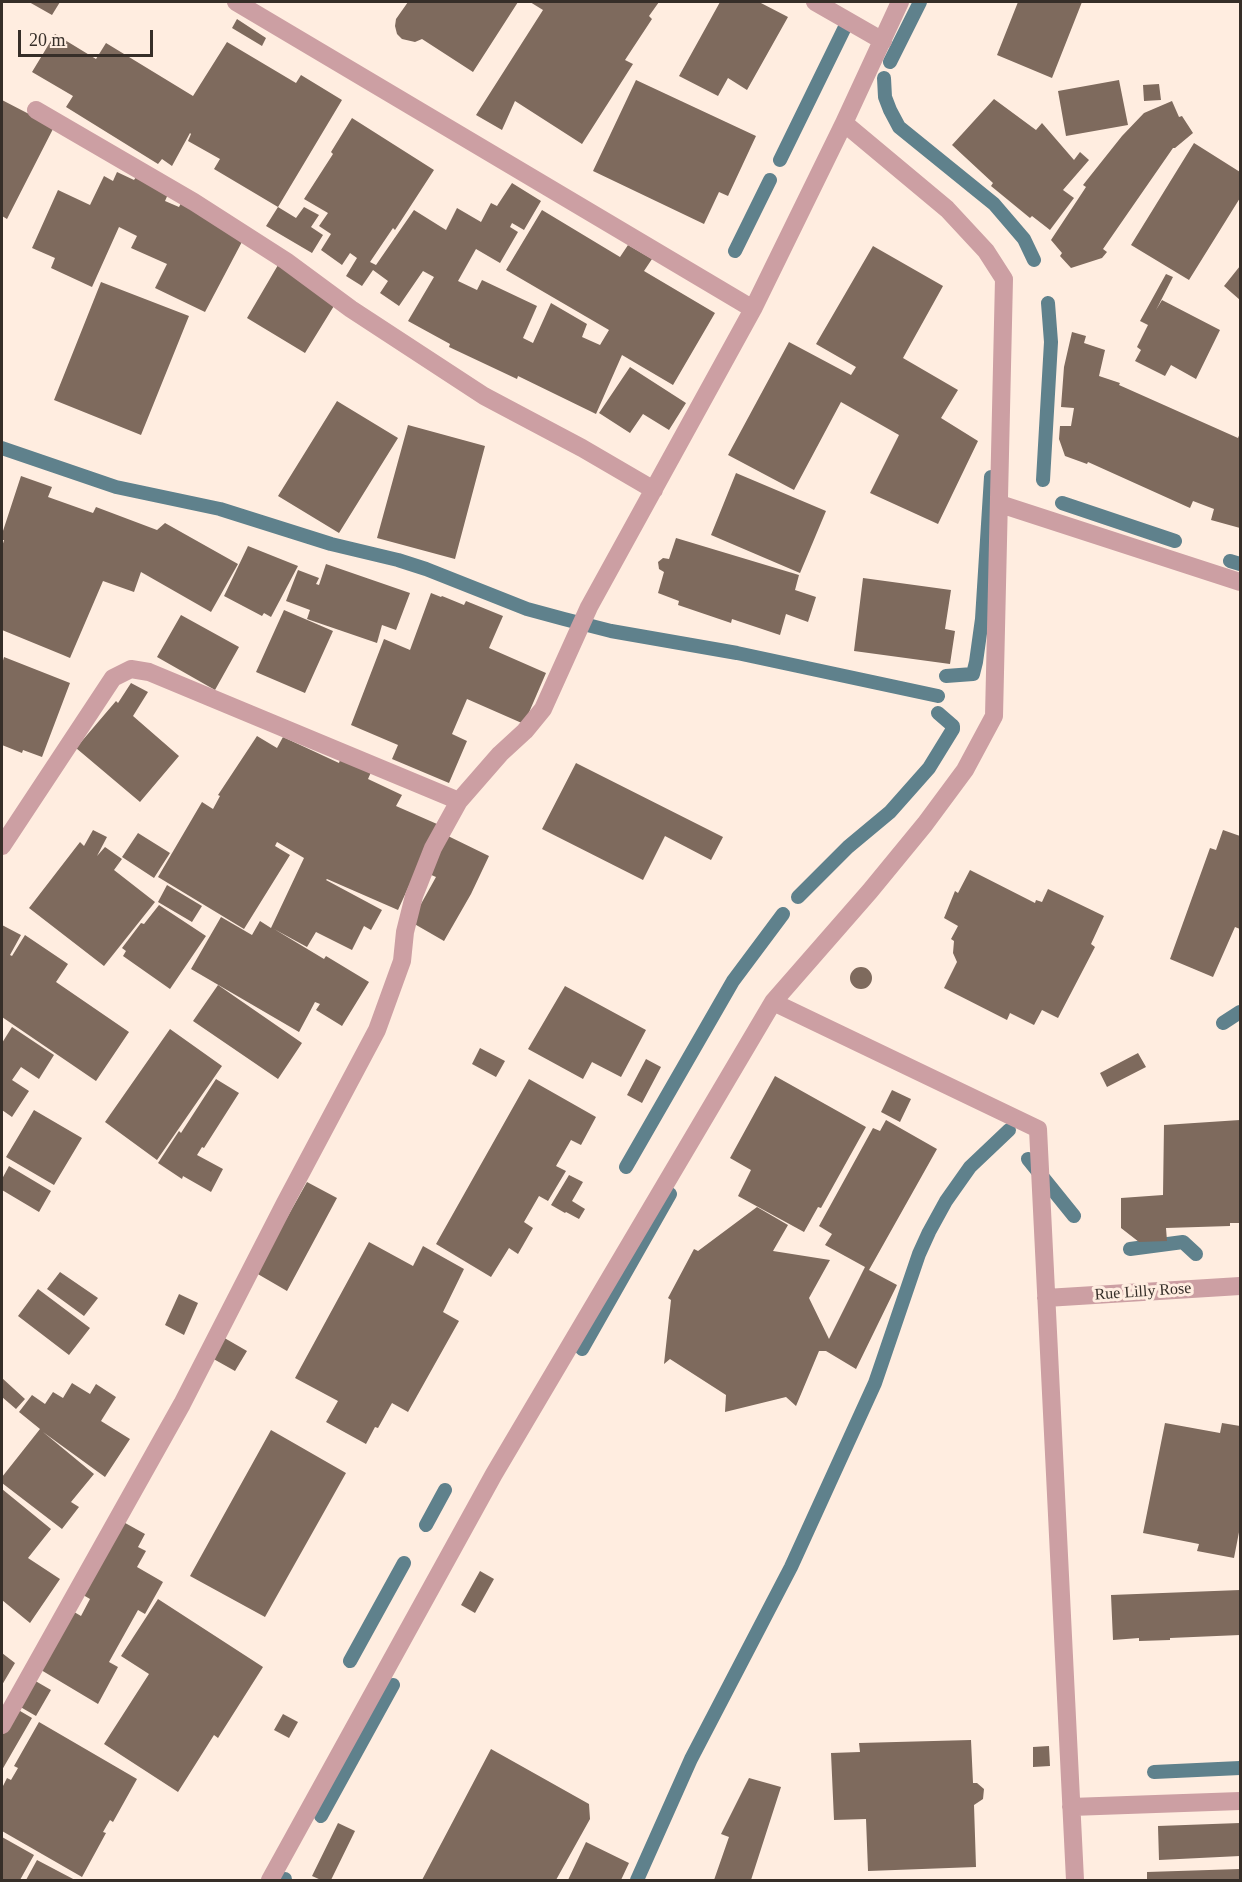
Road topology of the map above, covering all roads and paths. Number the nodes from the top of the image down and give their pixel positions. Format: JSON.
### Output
{"nodes":[{"id":1,"x":236,"y":2,"type":"edge"},
{"id":2,"x":815,"y":2,"type":"edge"},
{"id":3,"x":900,"y":2,"type":"edge"},
{"id":4,"x":883,"y":41,"type":"junction"},
{"id":5,"x":36,"y":110,"type":"dead end"},
{"id":6,"x":844,"y":123,"type":"junction"},
{"id":7,"x":753,"y":309,"type":"junction"},
{"id":8,"x":654,"y":490,"type":"junction"},
{"id":9,"x":1000,"y":504,"type":"junction"},
{"id":10,"x":1240,"y":582,"type":"edge"},
{"id":11,"x":459,"y":801,"type":"junction"},
{"id":12,"x":2,"y":846,"type":"edge"},
{"id":13,"x":773,"y":1002,"type":"junction"},
{"id":14,"x":1240,"y":1286,"type":"edge"},
{"id":15,"x":1046,"y":1298,"type":"junction"},
{"id":16,"x":2,"y":1725,"type":"edge"},
{"id":17,"x":1240,"y":1801,"type":"edge"},
{"id":18,"x":1071,"y":1807,"type":"junction"},
{"id":19,"x":270,"y":1881,"type":"edge"},
{"id":20,"x":1075,"y":1881,"type":"edge"}],
"edges":[{"from":1,"to":7,"type":"street"},
{"from":2,"to":4,"type":"street"},
{"from":3,"to":4,"type":"street"},
{"from":4,"to":6,"type":"street"},
{"from":5,"to":8,"type":"street"},
{"from":6,"to":7,"type":"street"},
{"from":6,"to":9,"type":"street"},
{"from":7,"to":8,"type":"street"},
{"from":8,"to":11,"type":"street"},
{"from":9,"to":10,"type":"street"},
{"from":9,"to":13,"type":"street"},
{"from":11,"to":12,"type":"street"},
{"from":11,"to":16,"type":"street"},
{"from":13,"to":15,"type":"street"},
{"from":13,"to":19,"type":"street"},
{"from":14,"to":15,"type":"street","name":"Rue Lilly Rose"},
{"from":15,"to":18,"type":"street"},
{"from":17,"to":18,"type":"street"},
{"from":18,"to":20,"type":"street"}]}
